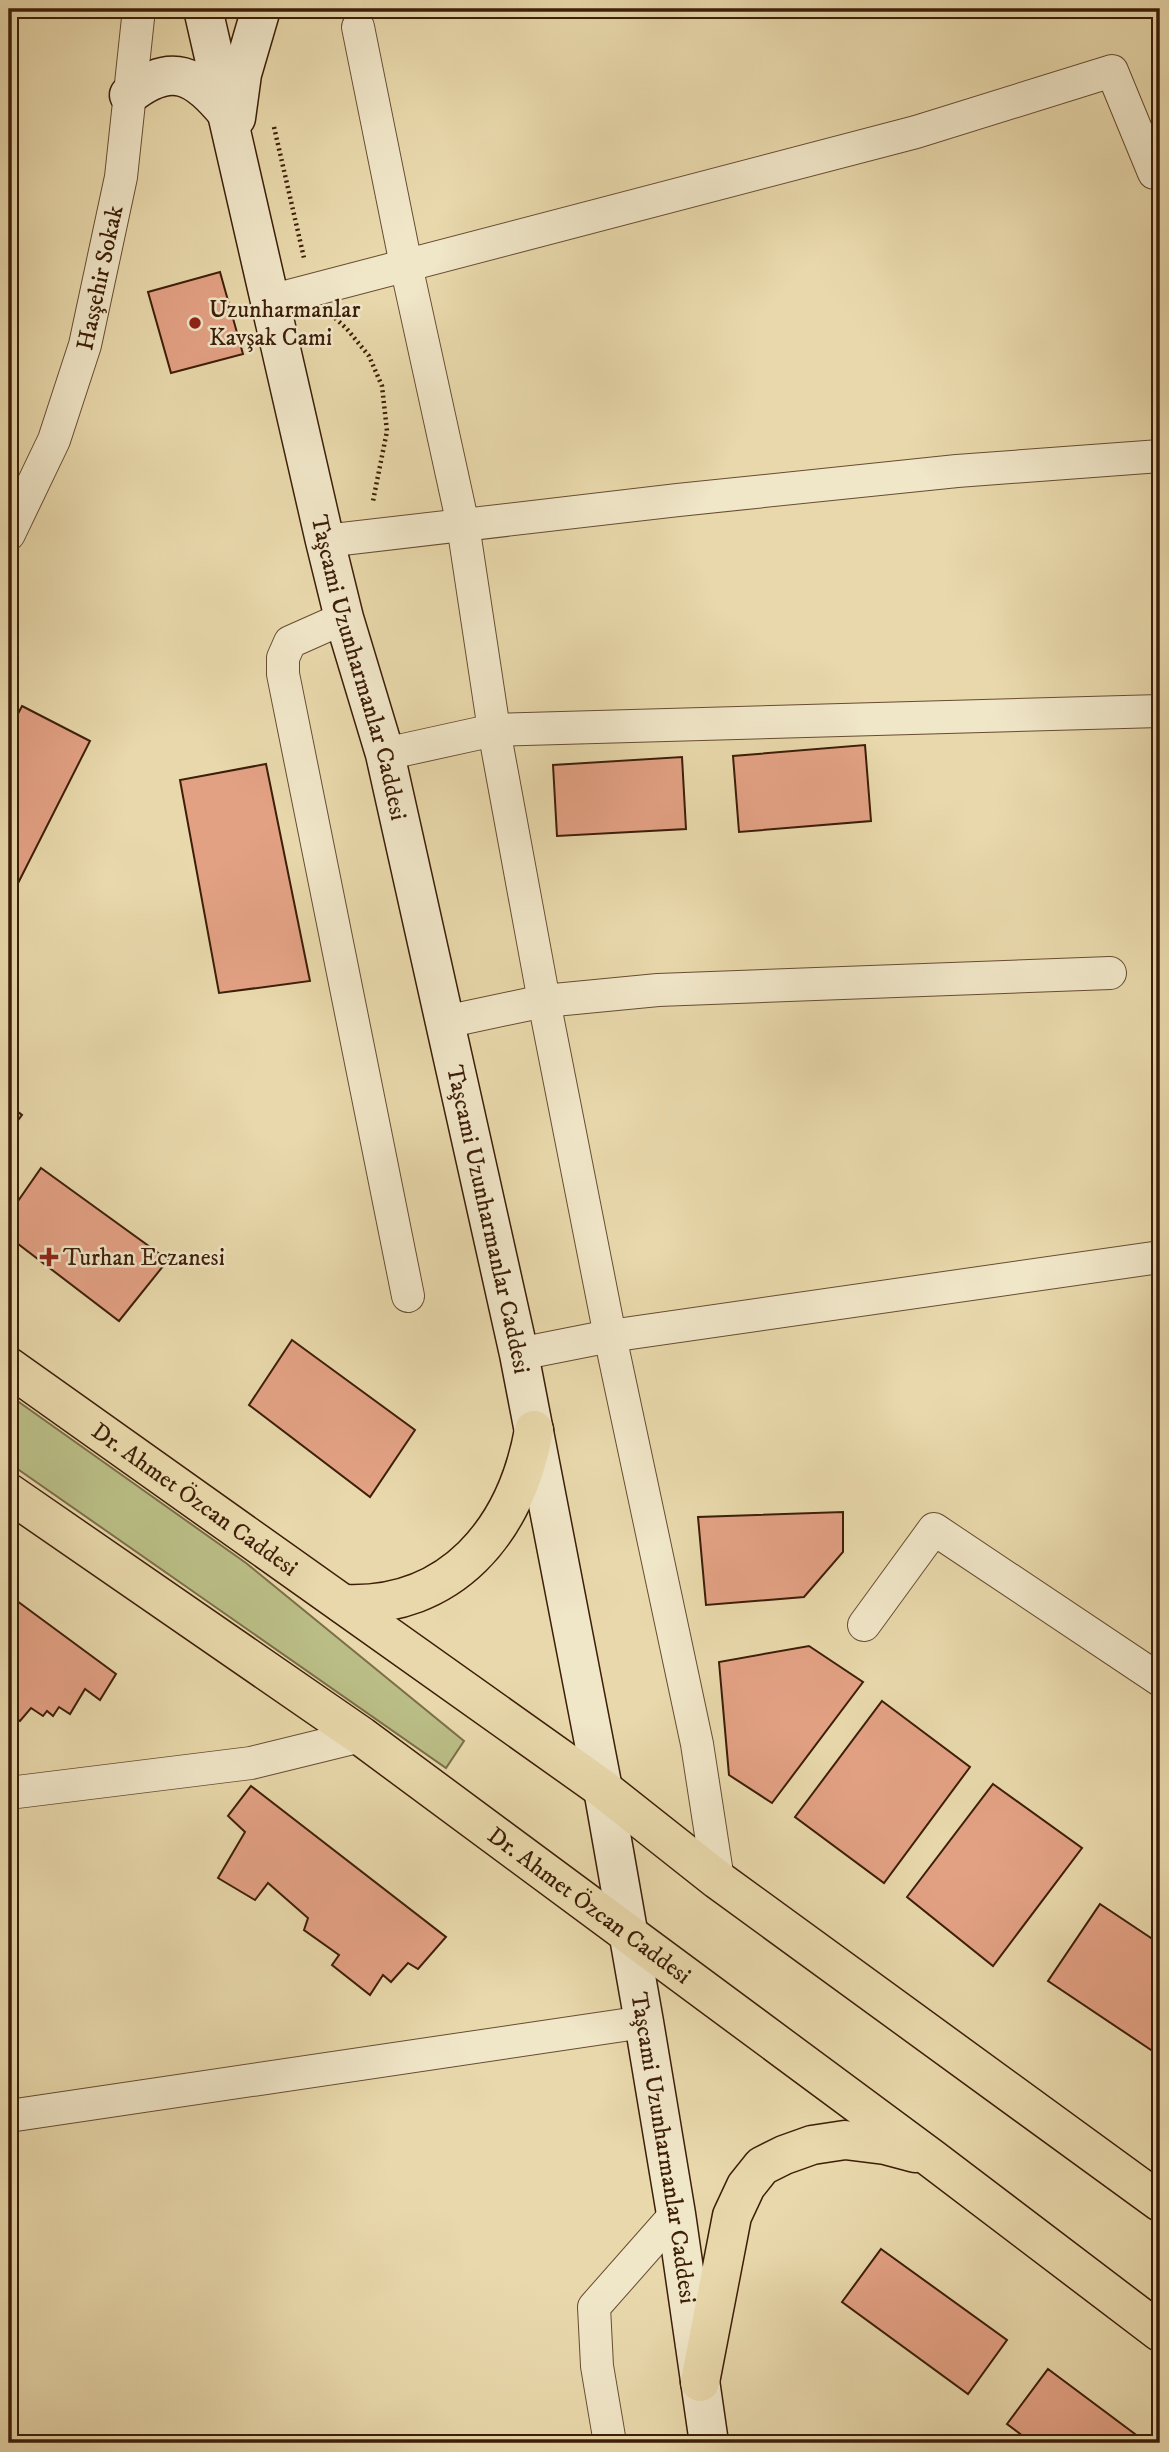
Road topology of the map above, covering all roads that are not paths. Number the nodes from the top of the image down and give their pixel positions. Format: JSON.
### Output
{"nodes":[{"id":1,"x":139,"y":9,"type":"edge"},
{"id":2,"x":203,"y":9,"type":"edge"},
{"id":3,"x":261,"y":9,"type":"edge"},
{"id":4,"x":358,"y":27,"type":"dead end"},
{"id":5,"x":129,"y":95,"type":"junction"},
{"id":6,"x":230,"y":129,"type":"junction"},
{"id":7,"x":1160,"y":173,"type":"edge"},
{"id":8,"x":407,"y":265,"type":"junction"},
{"id":9,"x":270,"y":301,"type":"junction"},
{"id":10,"x":1160,"y":456,"type":"edge"},
{"id":11,"x":463,"y":525,"type":"junction"},
{"id":12,"x":9,"y":534,"type":"edge"},
{"id":13,"x":325,"y":541,"type":"junction"},
{"id":14,"x":344,"y":618,"type":"junction"},
{"id":15,"x":1160,"y":711,"type":"edge"},
{"id":16,"x":494,"y":730,"type":"junction"},
{"id":17,"x":386,"y":754,"type":"junction"},
{"id":18,"x":1110,"y":973,"type":"dead end"},
{"id":19,"x":544,"y":1001,"type":"junction"},
{"id":20,"x":445,"y":1022,"type":"junction"},
{"id":21,"x":1160,"y":1257,"type":"edge"},
{"id":22,"x":408,"y":1296,"type":"dead end"},
{"id":23,"x":610,"y":1336,"type":"junction"},
{"id":24,"x":519,"y":1354,"type":"junction"},
{"id":25,"x":9,"y":1367,"type":"edge"},
{"id":26,"x":534,"y":1430,"type":"junction"},
{"id":27,"x":9,"y":1493,"type":"edge"},
{"id":28,"x":342,"y":1604,"type":"junction"},
{"id":29,"x":864,"y":1625,"type":"dead end"},
{"id":30,"x":1160,"y":1680,"type":"edge"},
{"id":31,"x":361,"y":1736,"type":"junction"},
{"id":32,"x":603,"y":1789,"type":"junction"},
{"id":33,"x":9,"y":1793,"type":"edge"},
{"id":34,"x":718,"y":1880,"type":"junction"},
{"id":35,"x":628,"y":1933,"type":"junction"},
{"id":36,"x":644,"y":2022,"type":"junction"},
{"id":37,"x":9,"y":2116,"type":"edge"},
{"id":38,"x":931,"y":2158,"type":"junction"},
{"id":39,"x":1160,"y":2202,"type":"edge"},
{"id":40,"x":676,"y":2214,"type":"junction"},
{"id":41,"x":1160,"y":2332,"type":"edge"},
{"id":42,"x":700,"y":2382,"type":"junction"},
{"id":43,"x":610,"y":2443,"type":"edge"},
{"id":44,"x":709,"y":2443,"type":"edge"}],
"edges":[{"from":1,"to":5,"type":"street","name":"Hasşehir Sokak"},
{"from":2,"to":6,"type":"main road","name":"Taşcami Uzunharmanlar Caddesi"},
{"from":3,"to":6,"type":"main road"},
{"from":4,"to":8,"type":"street"},
{"from":5,"to":6,"type":"main road"},
{"from":5,"to":12,"type":"street","name":"Hasşehir Sokak"},
{"from":6,"to":9,"type":"main road","name":"Taşcami Uzunharmanlar Caddesi"},
{"from":7,"to":8,"type":"street"},
{"from":8,"to":9,"type":"street"},
{"from":8,"to":11,"type":"street"},
{"from":9,"to":13,"type":"main road","name":"Taşcami Uzunharmanlar Caddesi"},
{"from":10,"to":11,"type":"street"},
{"from":11,"to":13,"type":"street"},
{"from":11,"to":16,"type":"street"},
{"from":13,"to":14,"type":"main road","name":"Taşcami Uzunharmanlar Caddesi"},
{"from":14,"to":17,"type":"main road","name":"Taşcami Uzunharmanlar Caddesi"},
{"from":14,"to":22,"type":"street"},
{"from":15,"to":16,"type":"street"},
{"from":16,"to":17,"type":"street"},
{"from":16,"to":19,"type":"street"},
{"from":17,"to":20,"type":"main road","name":"Taşcami Uzunharmanlar Caddesi"},
{"from":18,"to":19,"type":"street"},
{"from":19,"to":20,"type":"street"},
{"from":19,"to":23,"type":"street"},
{"from":20,"to":24,"type":"main road","name":"Taşcami Uzunharmanlar Caddesi"},
{"from":21,"to":23,"type":"street"},
{"from":23,"to":24,"type":"street"},
{"from":23,"to":34,"type":"street"},
{"from":24,"to":26,"type":"main road","name":"Taşcami Uzunharmanlar Caddesi"},
{"from":25,"to":28,"type":"main road","name":"Dr. Ahmet Özcan Caddesi"},
{"from":26,"to":28,"type":"main road"},
{"from":26,"to":32,"type":"main road","name":"Taşcami Uzunharmanlar Caddesi"},
{"from":27,"to":31,"type":"main road","name":"Dr. Ahmet Özcan Caddesi"},
{"from":28,"to":32,"type":"main road","name":"Dr. Ahmet Özcan Caddesi"},
{"from":29,"to":30,"type":"street"},
{"from":31,"to":33,"type":"street"},
{"from":31,"to":35,"type":"main road","name":"Dr. Ahmet Özcan Caddesi"},
{"from":32,"to":34,"type":"main road","name":"Dr. Ahmet Özcan Caddesi"},
{"from":32,"to":35,"type":"main road","name":"Taşcami Uzunharmanlar Caddesi"},
{"from":34,"to":39,"type":"main road","name":"Dr. Ahmet Özcan Caddesi"},
{"from":35,"to":36,"type":"main road","name":"Taşcami Uzunharmanlar Caddesi"},
{"from":35,"to":38,"type":"main road","name":"Dr. Ahmet Özcan Caddesi"},
{"from":36,"to":37,"type":"street"},
{"from":36,"to":40,"type":"main road","name":"Taşcami Uzunharmanlar Caddesi"},
{"from":38,"to":41,"type":"main road","name":"Dr. Ahmet Özcan Caddesi"},
{"from":38,"to":42,"type":"main road"},
{"from":40,"to":42,"type":"main road","name":"Taşcami Uzunharmanlar Caddesi"},
{"from":40,"to":43,"type":"street"},
{"from":42,"to":44,"type":"main road","name":"Taşcami Uzunharmanlar Caddesi"}]}
